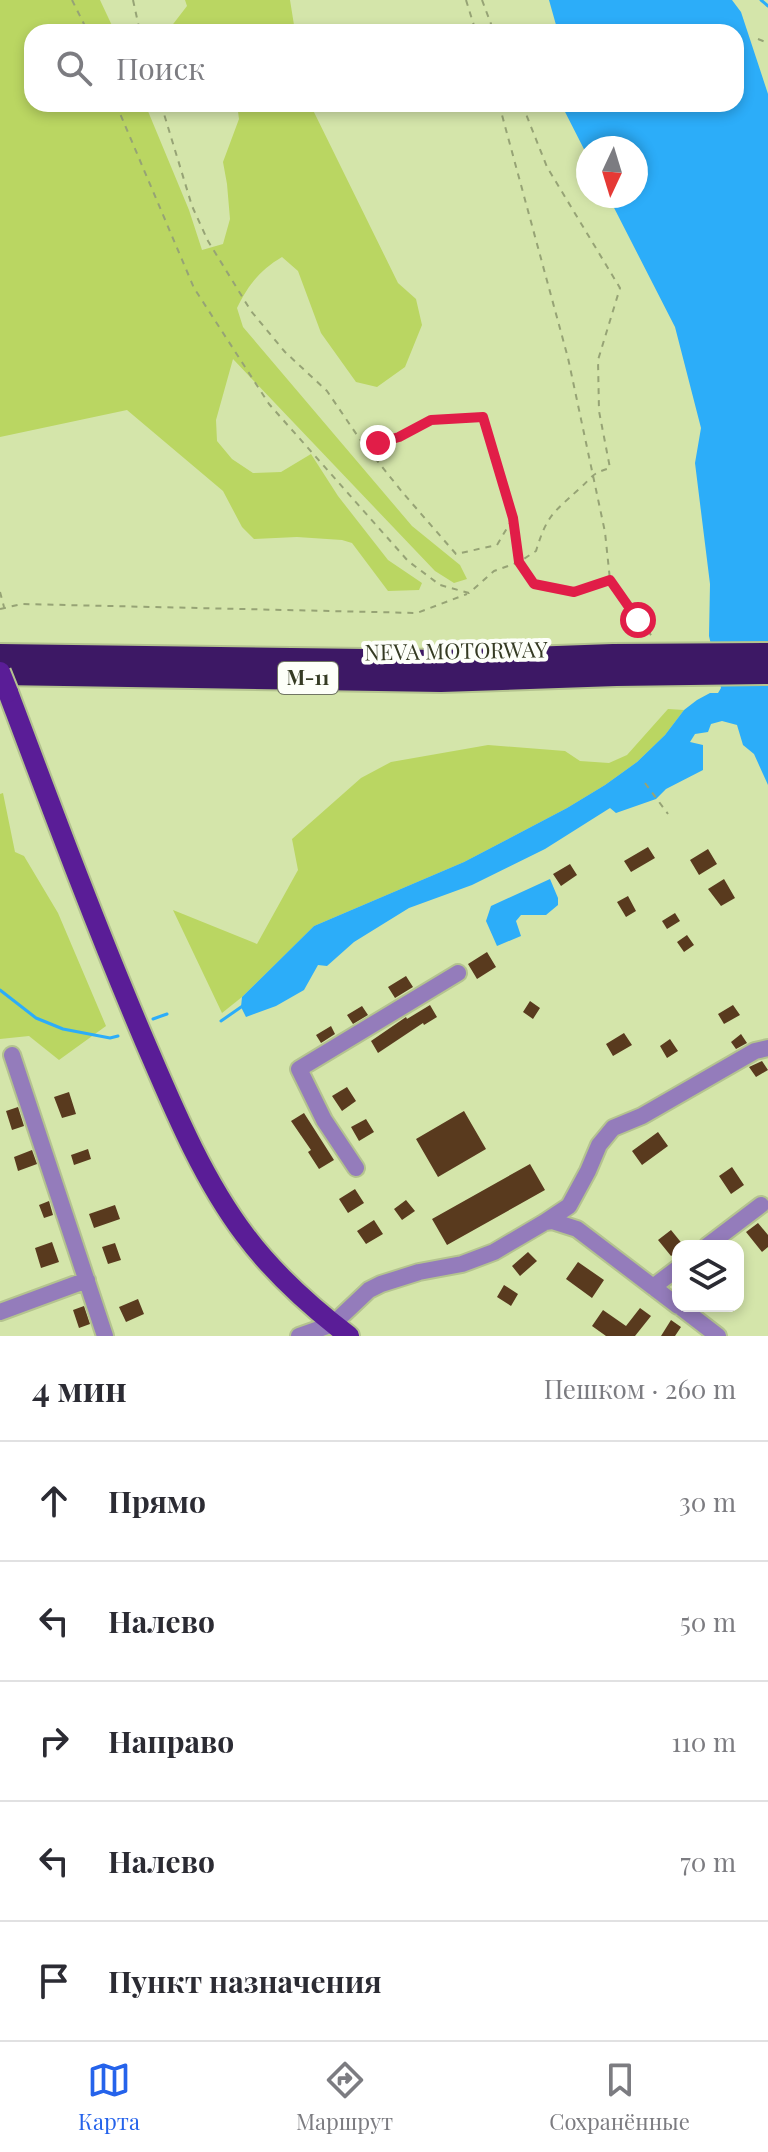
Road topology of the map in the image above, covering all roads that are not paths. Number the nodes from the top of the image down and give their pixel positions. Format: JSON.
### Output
{"nodes":[{"id":1,"x":768,"y":655,"type":"edge"},
{"id":2,"x":0,"y":656,"type":"edge"},
{"id":3,"x":614,"y":665,"type":"junction"},
{"id":4,"x":768,"y":672,"type":"edge"},
{"id":5,"x":3,"y":679,"type":"edge"},
{"id":6,"x":458,"y":973,"type":"dead end"},
{"id":7,"x":768,"y":1048,"type":"edge"},
{"id":8,"x":12,"y":1055,"type":"dead end"},
{"id":9,"x":356,"y":1168,"type":"dead end"},
{"id":10,"x":761,"y":1205,"type":"dead end"},
{"id":11,"x":545,"y":1222,"type":"junction"},
{"id":12,"x":715,"y":1240,"type":"edge"},
{"id":13,"x":672,"y":1273,"type":"edge"},
{"id":14,"x":87,"y":1280,"type":"junction"},
{"id":15,"x":653,"y":1287,"type":"junction"},
{"id":16,"x":672,"y":1301,"type":"edge"},
{"id":17,"x":0,"y":1312,"type":"edge"},
{"id":18,"x":686,"y":1312,"type":"edge"},
{"id":19,"x":341,"y":1330,"type":"edge"},
{"id":20,"x":105,"y":1336,"type":"edge"},
{"id":21,"x":299,"y":1336,"type":"edge"},
{"id":22,"x":718,"y":1336,"type":"edge"}],
"edges":[{"from":1,"to":3,"type":"highway","name":"NEVA MOTORWAY","number":"М-11"},
{"from":2,"to":3,"type":"highway","name":"NEVA MOTORWAY","number":"М-11"},
{"from":3,"to":4,"type":"highway","name":"NEVA MOTORWAY","number":"М-11"},
{"from":3,"to":5,"type":"highway","name":"NEVA MOTORWAY","number":"М-11"},
{"from":5,"to":19,"type":"main road"},
{"from":6,"to":9,"type":"street"},
{"from":7,"to":11,"type":"street"},
{"from":8,"to":14,"type":"street"},
{"from":10,"to":12,"type":"street"},
{"from":11,"to":15,"type":"street"},
{"from":11,"to":19,"type":"street"},
{"from":13,"to":15,"type":"street"},
{"from":14,"to":17,"type":"street"},
{"from":14,"to":20,"type":"street"},
{"from":15,"to":16,"type":"street"},
{"from":18,"to":22,"type":"street"},
{"from":19,"to":21,"type":"street"}]}
